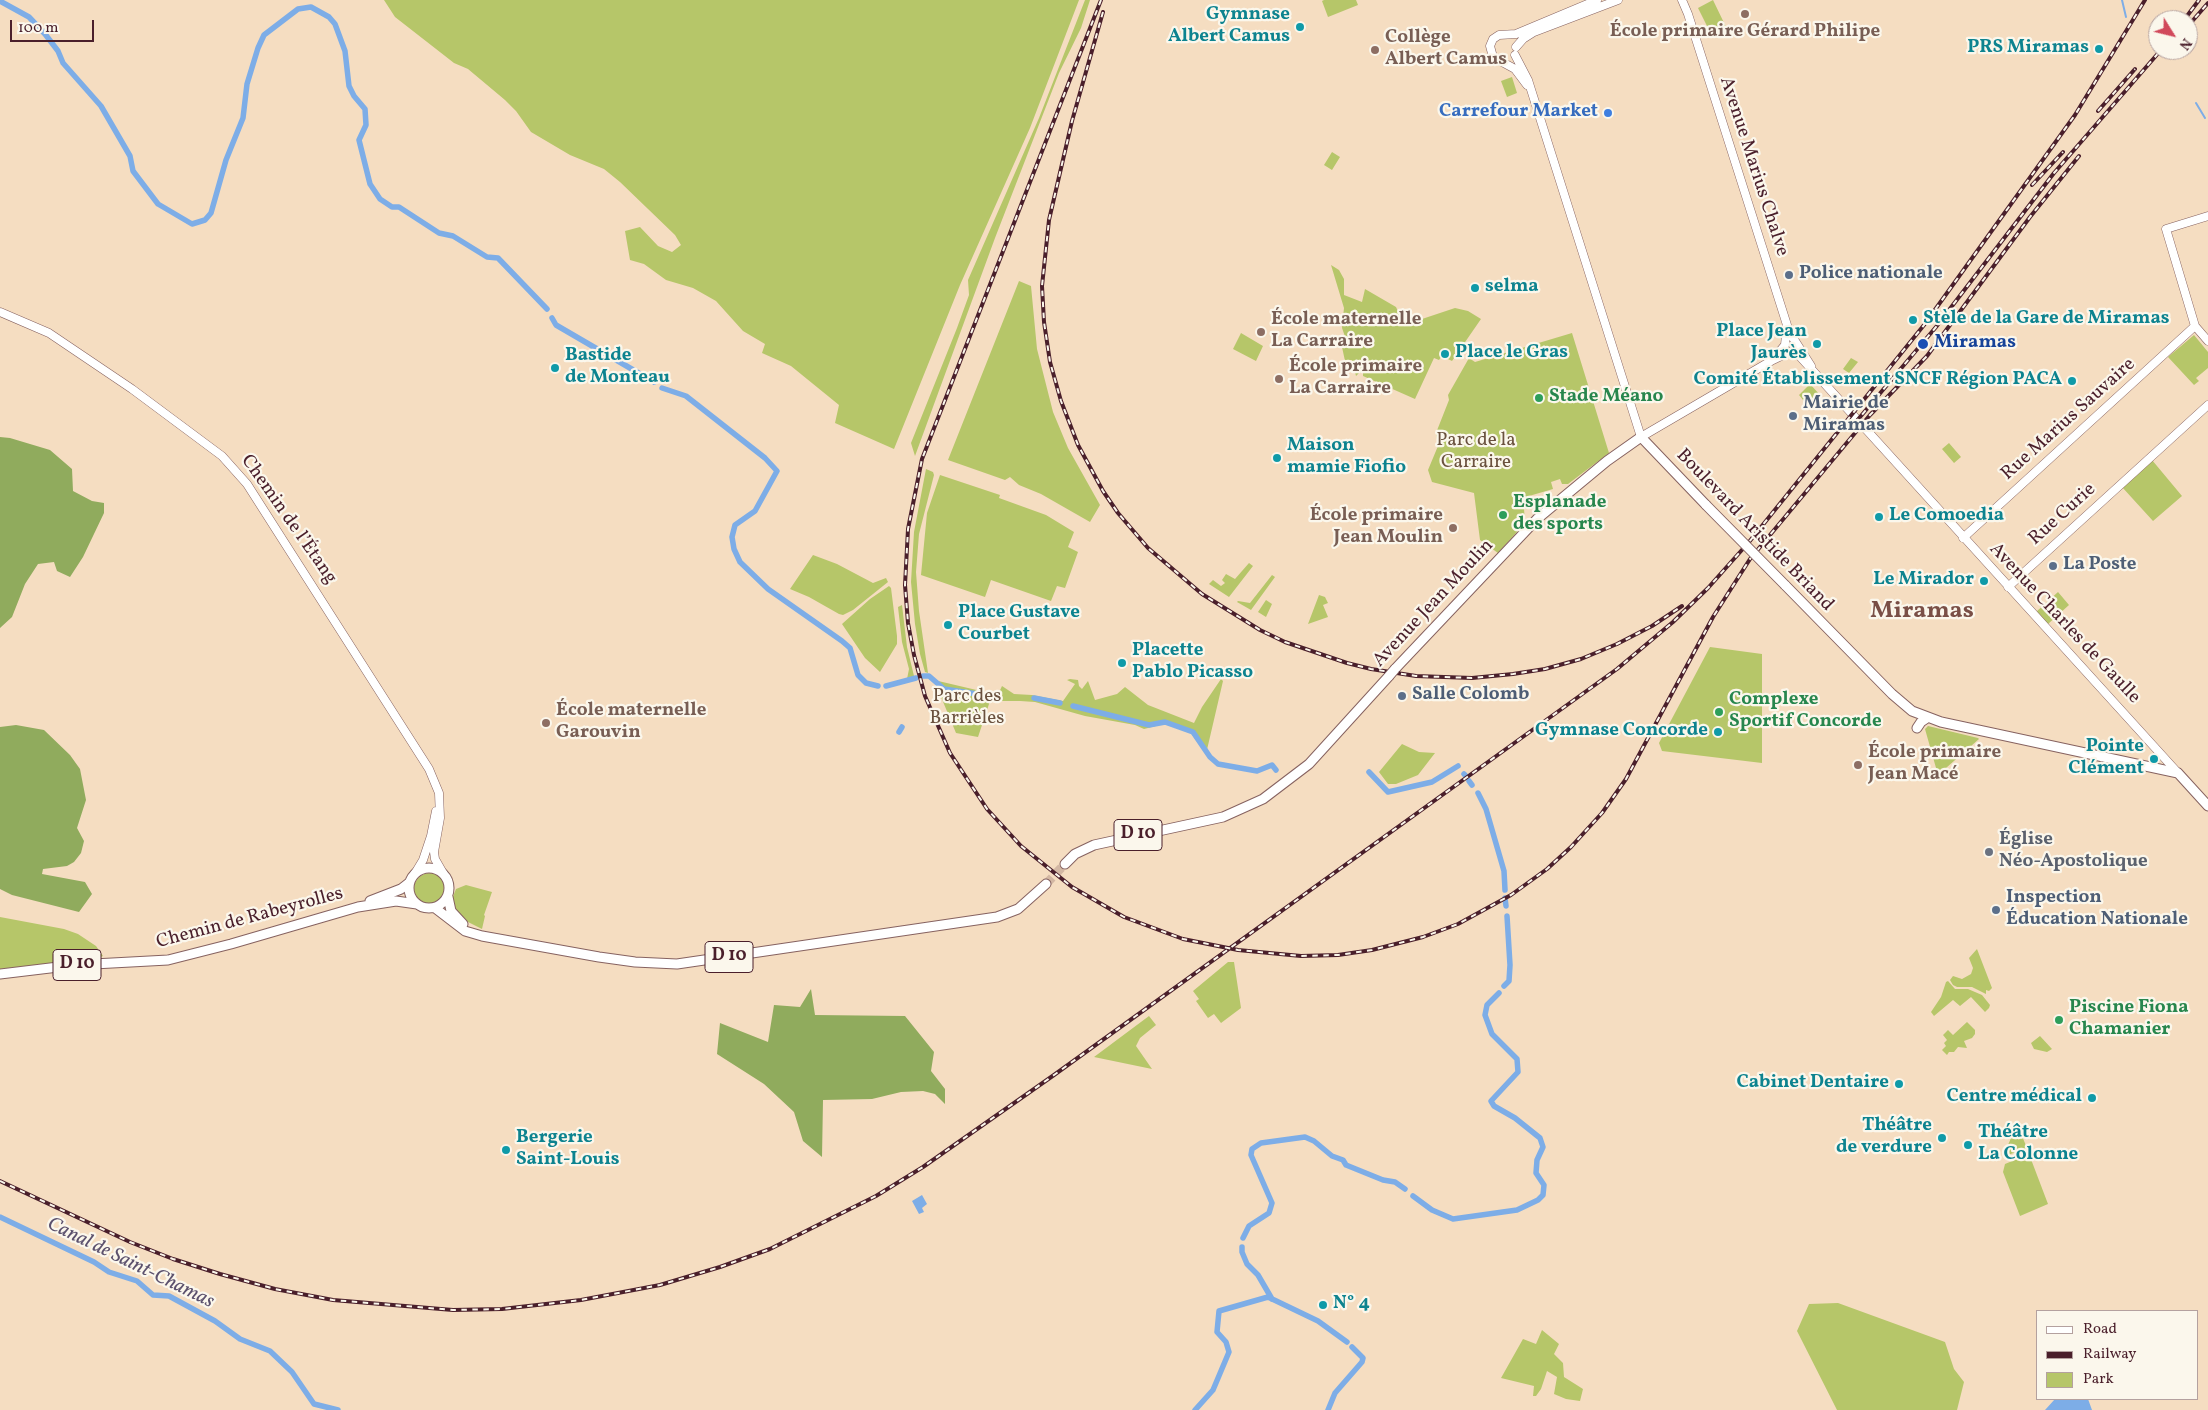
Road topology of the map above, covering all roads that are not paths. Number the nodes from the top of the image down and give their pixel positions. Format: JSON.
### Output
{"nodes":[{"id":1,"x":1597,"y":0,"type":"edge"},
{"id":2,"x":1618,"y":0,"type":"edge"},
{"id":3,"x":1682,"y":0,"type":"edge"},
{"id":4,"x":1687,"y":0,"type":"edge"},
{"id":5,"x":1688,"y":14,"type":"junction"},
{"id":6,"x":1506,"y":35,"type":"junction"},
{"id":7,"x":1516,"y":51,"type":"junction"},
{"id":8,"x":1503,"y":62,"type":"junction"},
{"id":9,"x":1530,"y":88,"type":"junction"},
{"id":10,"x":2208,"y":216,"type":"edge"},
{"id":11,"x":2181,"y":224,"type":"junction"},
{"id":12,"x":2168,"y":239,"type":"junction"},
{"id":13,"x":0,"y":312,"type":"edge"},
{"id":14,"x":2195,"y":326,"type":"junction"},
{"id":15,"x":2208,"y":341,"type":"edge"},
{"id":16,"x":1791,"y":345,"type":"junction"},
{"id":17,"x":2208,"y":405,"type":"edge"},
{"id":18,"x":1641,"y":438,"type":"junction"},
{"id":19,"x":1964,"y":538,"type":"junction"},
{"id":20,"x":2008,"y":587,"type":"junction"},
{"id":21,"x":1927,"y":718,"type":"junction"},
{"id":22,"x":1917,"y":728,"type":"dead end"},
{"id":23,"x":2178,"y":773,"type":"junction"},
{"id":24,"x":434,"y":779,"type":"junction"},
{"id":25,"x":2208,"y":806,"type":"edge"},
{"id":26,"x":1065,"y":864,"type":"tunnel mouth"},
{"id":27,"x":442,"y":873,"type":"junction"},
{"id":28,"x":412,"y":879,"type":"junction"},
{"id":29,"x":1046,"y":884,"type":"tunnel mouth"},
{"id":30,"x":448,"y":897,"type":"junction"},
{"id":31,"x":417,"y":904,"type":"junction"},
{"id":32,"x":358,"y":907,"type":"junction"},
{"id":33,"x":434,"y":908,"type":"junction"},
{"id":34,"x":477,"y":934,"type":"junction"},
{"id":35,"x":0,"y":974,"type":"edge"}],
"edges":[{"from":1,"to":6,"type":"main road"},
{"from":2,"to":7,"type":"main road"},
{"from":3,"to":5,"type":"main road","name":"Avenue Marius Chalve"},
{"from":4,"to":5,"type":"main road","name":"Avenue Marius Chalve"},
{"from":5,"to":16,"type":"main road","name":"Avenue Marius Chalve"},
{"from":6,"to":7,"type":"main road"},
{"from":6,"to":8,"type":"main road"},
{"from":7,"to":8,"type":"main road"},
{"from":7,"to":9,"type":"main road","name":"Boulevard Aristide Briand"},
{"from":8,"to":9,"type":"main road","name":"Boulevard Aristide Briand"},
{"from":9,"to":18,"type":"main road","name":"Boulevard Aristide Briand"},
{"from":10,"to":11,"type":"main road"},
{"from":11,"to":12,"type":"main road"},
{"from":11,"to":12,"type":"main road"},
{"from":12,"to":14,"type":"main road"},
{"from":13,"to":24,"type":"main road","name":"Chemin de l’Étang"},
{"from":14,"to":15,"type":"main road"},
{"from":14,"to":19,"type":"main road","name":"Rue Marius Sauvaire"},
{"from":16,"to":18,"type":"main road","name":"Avenue Jean Moulin"},
{"from":16,"to":19,"type":"main road","name":"Avenue Charles de Gaulle"},
{"from":17,"to":20,"type":"main road","name":"Rue Curie"},
{"from":18,"to":21,"type":"main road","name":"Boulevard Aristide Briand","bridge":true},
{"from":18,"to":26,"type":"main road","name":"Avenue Jean Moulin","number":"D 10"},
{"from":19,"to":20,"type":"main road","name":"Avenue Charles de Gaulle"},
{"from":20,"to":23,"type":"main road","name":"Avenue Charles de Gaulle"},
{"from":21,"to":22,"type":"main road"},
{"from":21,"to":23,"type":"main road","name":"Boulevard Aristide Briand"},
{"from":23,"to":25,"type":"main road","name":"Avenue Charles de Gaulle"},
{"from":24,"to":27,"type":"main road","name":"Chemin de l’Étang"},
{"from":24,"to":28,"type":"main road","name":"Chemin de l’Étang"},
{"from":27,"to":28,"type":"main road"},
{"from":27,"to":30,"type":"main road"},
{"from":28,"to":31,"type":"main road"},
{"from":28,"to":32,"type":"main road","name":"Chemin de Rabeyrolles","number":"D 10"},
{"from":29,"to":34,"type":"main road","number":"D 10"},
{"from":30,"to":33,"type":"main road"},
{"from":30,"to":34,"type":"main road","number":"D 10"},
{"from":31,"to":32,"type":"main road","name":"Chemin de Rabeyrolles","number":"D 10"},
{"from":31,"to":33,"type":"main road"},
{"from":32,"to":35,"type":"main road","name":"Chemin de Rabeyrolles","number":"D 10"},
{"from":33,"to":34,"type":"main road","number":"D 10"}]}
